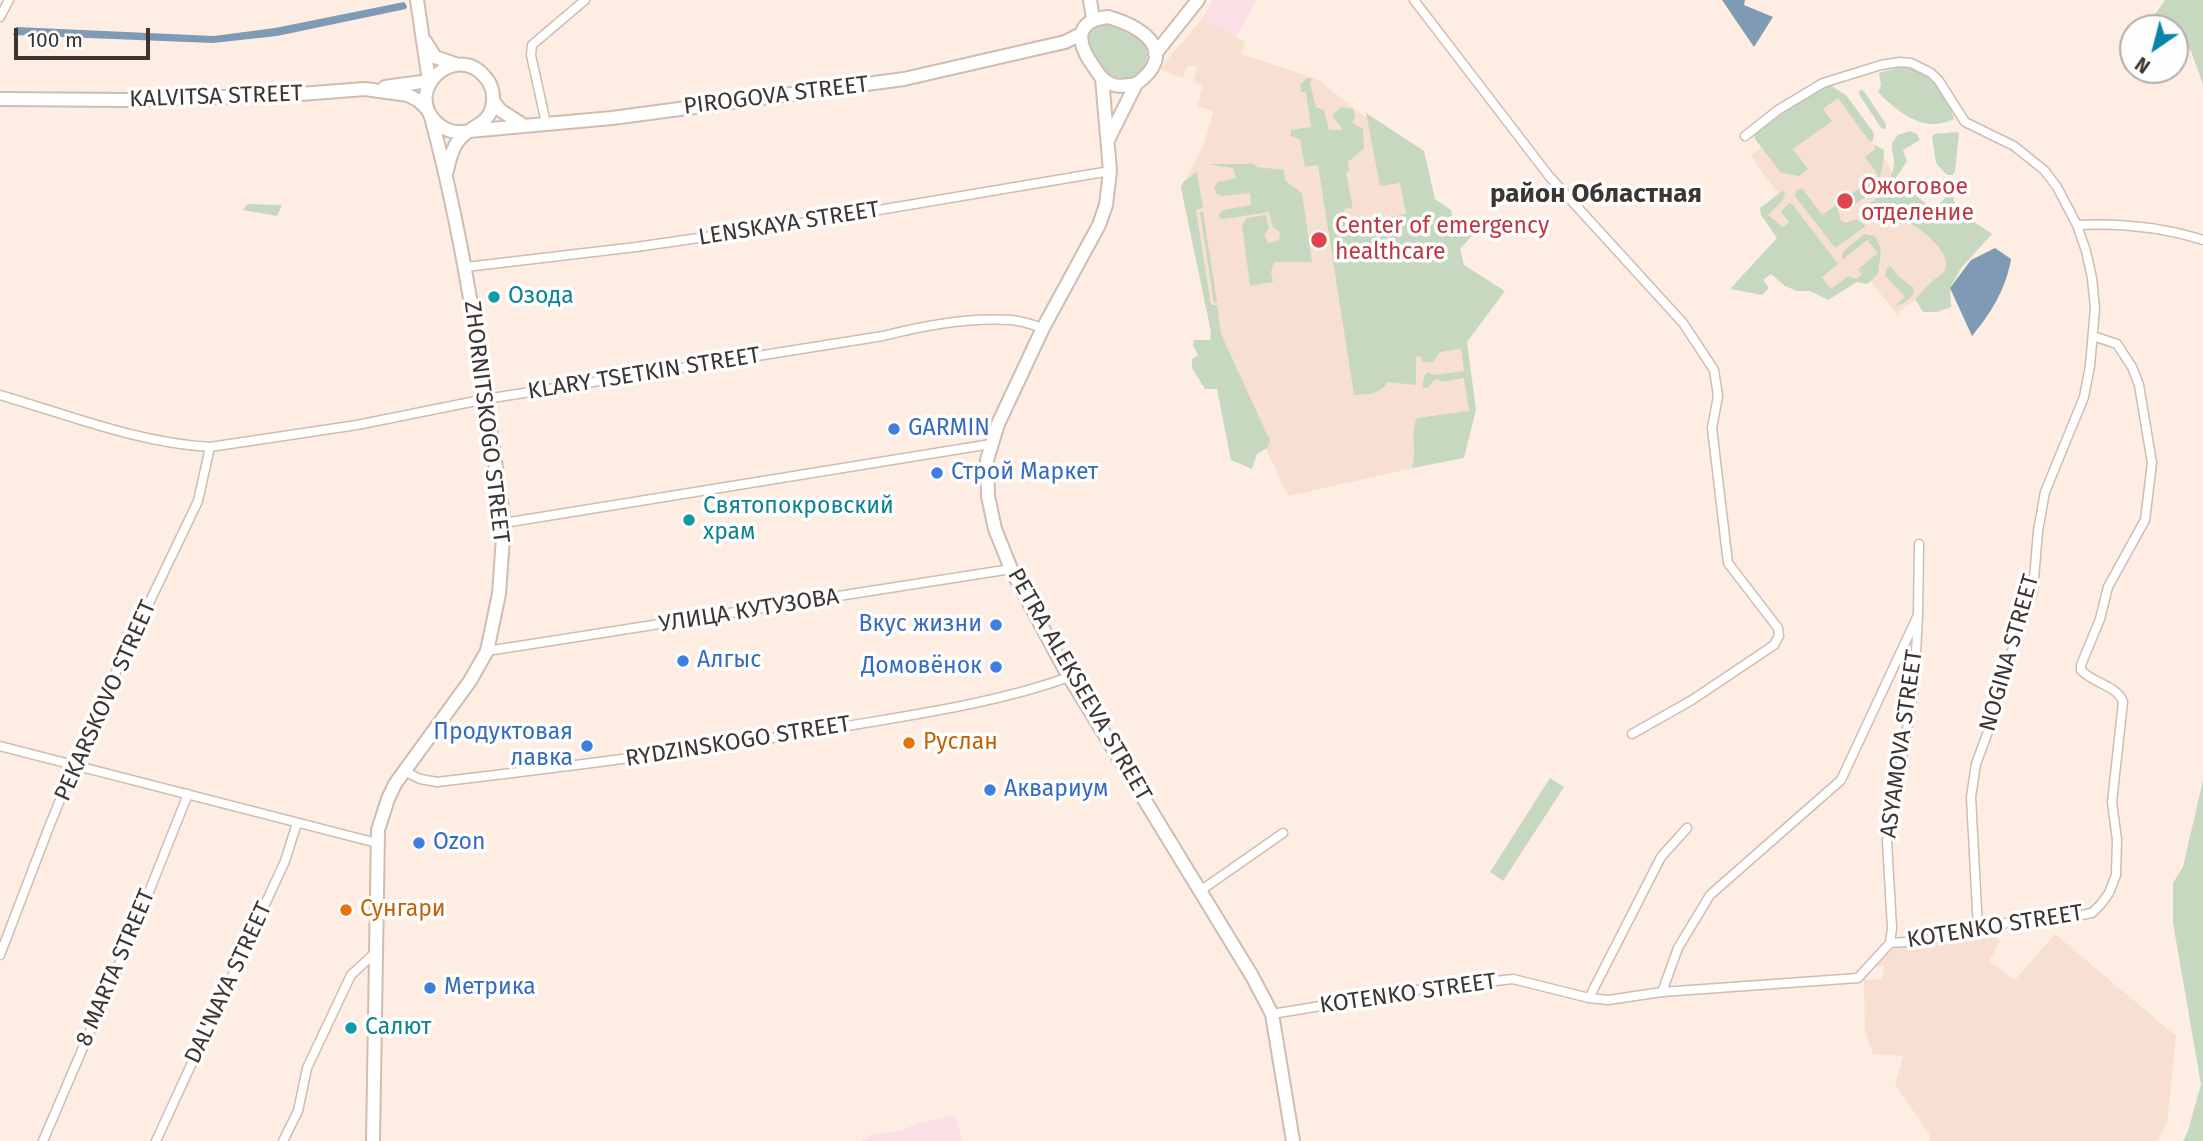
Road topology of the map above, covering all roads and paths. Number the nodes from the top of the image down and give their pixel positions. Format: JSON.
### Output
{"nodes":[{"id":1,"x":9,"y":0,"type":"edge"},
{"id":2,"x":417,"y":0,"type":"edge"},
{"id":3,"x":585,"y":0,"type":"edge"},
{"id":4,"x":1090,"y":0,"type":"edge"},
{"id":5,"x":1198,"y":0,"type":"edge"},
{"id":6,"x":1414,"y":0,"type":"edge"},
{"id":7,"x":0,"y":17,"type":"edge"},
{"id":8,"x":1093,"y":18,"type":"junction"},
{"id":9,"x":422,"y":34,"type":"junction"},
{"id":10,"x":1081,"y":34,"type":"junction"},
{"id":11,"x":1147,"y":34,"type":"junction"},
{"id":12,"x":1170,"y":35,"type":"junction"},
{"id":13,"x":1065,"y":41,"type":"junction"},
{"id":14,"x":1083,"y":51,"type":"junction"},
{"id":15,"x":1155,"y":54,"type":"junction"},
{"id":16,"x":455,"y":64,"type":"junction"},
{"id":17,"x":1102,"y":78,"type":"junction"},
{"id":18,"x":429,"y":81,"type":"junction"},
{"id":19,"x":1136,"y":83,"type":"junction"},
{"id":20,"x":365,"y":89,"type":"junction"},
{"id":21,"x":0,"y":99,"type":"edge"},
{"id":22,"x":493,"y":101,"type":"junction"},
{"id":23,"x":429,"y":113,"type":"junction"},
{"id":24,"x":545,"y":123,"type":"junction"},
{"id":25,"x":523,"y":125,"type":"junction"},
{"id":26,"x":469,"y":131,"type":"junction"},
{"id":27,"x":1745,"y":136,"type":"dead end"},
{"id":28,"x":1108,"y":140,"type":"junction"},
{"id":29,"x":1110,"y":172,"type":"junction"},
{"id":30,"x":446,"y":175,"type":"junction"},
{"id":31,"x":2077,"y":225,"type":"junction"},
{"id":32,"x":2203,"y":240,"type":"edge"},
{"id":33,"x":466,"y":267,"type":"junction"},
{"id":34,"x":1043,"y":328,"type":"junction"},
{"id":35,"x":2093,"y":336,"type":"junction"},
{"id":36,"x":0,"y":395,"type":"edge"},
{"id":37,"x":486,"y":398,"type":"junction"},
{"id":38,"x":991,"y":444,"type":"junction"},
{"id":39,"x":210,"y":447,"type":"junction"},
{"id":40,"x":504,"y":523,"type":"junction"},
{"id":41,"x":1919,"y":544,"type":"dead end"},
{"id":42,"x":1011,"y":569,"type":"junction"},
{"id":43,"x":1919,"y":615,"type":"junction"},
{"id":44,"x":487,"y":651,"type":"junction"},
{"id":45,"x":1069,"y":677,"type":"junction"},
{"id":46,"x":1632,"y":734,"type":"dead end"},
{"id":47,"x":0,"y":746,"type":"edge"},
{"id":48,"x":75,"y":765,"type":"junction"},
{"id":49,"x":404,"y":771,"type":"junction"},
{"id":50,"x":188,"y":794,"type":"junction"},
{"id":51,"x":297,"y":823,"type":"junction"},
{"id":52,"x":1687,"y":828,"type":"dead end"},
{"id":53,"x":1283,"y":833,"type":"dead end"},
{"id":54,"x":377,"y":844,"type":"junction"},
{"id":55,"x":1200,"y":891,"type":"junction"},
{"id":56,"x":1978,"y":929,"type":"junction"},
{"id":57,"x":1890,"y":943,"type":"junction"},
{"id":58,"x":376,"y":952,"type":"junction"},
{"id":59,"x":0,"y":955,"type":"edge"},
{"id":60,"x":1662,"y":992,"type":"junction"},
{"id":61,"x":1589,"y":998,"type":"junction"},
{"id":62,"x":1272,"y":1014,"type":"junction"},
{"id":63,"x":43,"y":1141,"type":"edge"},
{"id":64,"x":156,"y":1141,"type":"edge"},
{"id":65,"x":283,"y":1141,"type":"edge"},
{"id":66,"x":373,"y":1141,"type":"edge"},
{"id":67,"x":1293,"y":1141,"type":"edge"}],
"edges":[{"from":1,"to":7,"type":"street"},
{"from":2,"to":9,"type":"street"},
{"from":3,"to":24,"type":"street"},
{"from":4,"to":8,"type":"street"},
{"from":5,"to":12,"type":"street"},
{"from":6,"to":46,"type":"street"},
{"from":8,"to":10,"type":"street"},
{"from":8,"to":11,"type":"street"},
{"from":9,"to":16,"type":"street"},
{"from":9,"to":18,"type":"street"},
{"from":10,"to":13,"type":"street","name":"PIROGOVA STREET"},
{"from":10,"to":14,"type":"street"},
{"from":11,"to":12,"type":"street"},
{"from":11,"to":15,"type":"street"},
{"from":12,"to":15,"type":"street"},
{"from":13,"to":14,"type":"street"},
{"from":13,"to":24,"type":"street","name":"PIROGOVA STREET"},
{"from":14,"to":17,"type":"street"},
{"from":15,"to":19,"type":"street"},
{"from":16,"to":18,"type":"street"},
{"from":16,"to":22,"type":"street"},
{"from":17,"to":19,"type":"street"},
{"from":17,"to":28,"type":"street","name":"PETRA ALEKSEEVA STREET"},
{"from":18,"to":20,"type":"street"},
{"from":18,"to":23,"type":"street"},
{"from":19,"to":28,"type":"street","name":"PETRA ALEKSEEVA STREET"},
{"from":20,"to":21,"type":"street","name":"KALVITSA STREET"},
{"from":20,"to":23,"type":"street","name":"KALVITSA STREET"},
{"from":22,"to":25,"type":"street"},
{"from":22,"to":26,"type":"street"},
{"from":23,"to":26,"type":"street"},
{"from":23,"to":30,"type":"street","name":"ZHORNITSKOGO STREET"},
{"from":24,"to":25,"type":"street","name":"PIROGOVA STREET"},
{"from":25,"to":26,"type":"street","name":"PIROGOVA STREET"},
{"from":26,"to":30,"type":"street"},
{"from":27,"to":31,"type":"street","name":"NOGINA STREET"},
{"from":28,"to":29,"type":"street","name":"PETRA ALEKSEEVA STREET"},
{"from":29,"to":33,"type":"street","name":"LENSKAYA STREET"},
{"from":29,"to":34,"type":"street","name":"PETRA ALEKSEEVA STREET"},
{"from":30,"to":33,"type":"street","name":"ZHORNITSKOGO STREET"},
{"from":31,"to":32,"type":"street"},
{"from":31,"to":35,"type":"street","name":"NOGINA STREET"},
{"from":33,"to":37,"type":"street","name":"ZHORNITSKOGO STREET"},
{"from":34,"to":37,"type":"street","name":"KLARY TSETKIN STREET"},
{"from":34,"to":38,"type":"street","name":"PETRA ALEKSEEVA STREET"},
{"from":35,"to":56,"type":"street","name":"NOGINA STREET"},
{"from":35,"to":56,"type":"street","name":"KOTENKO STREET"},
{"from":36,"to":39,"type":"street","name":"KLARY TSETKIN STREET"},
{"from":37,"to":39,"type":"street","name":"KLARY TSETKIN STREET"},
{"from":37,"to":40,"type":"street","name":"ZHORNITSKOGO STREET"},
{"from":38,"to":40,"type":"street"},
{"from":38,"to":42,"type":"street","name":"PETRA ALEKSEEVA STREET"},
{"from":39,"to":48,"type":"street","name":"PEKARSKOVO STREET"},
{"from":40,"to":44,"type":"street","name":"ZHORNITSKOGO STREET"},
{"from":41,"to":43,"type":"street","name":"ASYAMOVA STREET"},
{"from":42,"to":44,"type":"street","name":"УЛИЦА КУТУЗОВА"},
{"from":42,"to":45,"type":"street","name":"PETRA ALEKSEEVA STREET"},
{"from":43,"to":57,"type":"street","name":"ASYAMOVA STREET"},
{"from":43,"to":60,"type":"street"},
{"from":44,"to":49,"type":"street","name":"ZHORNITSKOGO STREET"},
{"from":45,"to":49,"type":"street","name":"RYDZINSKOGO STREET"},
{"from":45,"to":55,"type":"street","name":"PETRA ALEKSEEVA STREET"},
{"from":47,"to":48,"type":"street"},
{"from":48,"to":50,"type":"street"},
{"from":48,"to":59,"type":"street","name":"PEKARSKOVO STREET"},
{"from":49,"to":54,"type":"street","name":"ZHORNITSKOGO STREET"},
{"from":50,"to":51,"type":"street"},
{"from":50,"to":63,"type":"street","name":"8 MARTA STREET"},
{"from":51,"to":54,"type":"street"},
{"from":51,"to":64,"type":"street","name":"DAL'NAYA STREET"},
{"from":52,"to":61,"type":"street"},
{"from":53,"to":55,"type":"street"},
{"from":54,"to":58,"type":"street","name":"ZHORNITSKOGO STREET"},
{"from":55,"to":62,"type":"street","name":"PETRA ALEKSEEVA STREET"},
{"from":56,"to":57,"type":"street","name":"KOTENKO STREET"},
{"from":57,"to":60,"type":"street","name":"KOTENKO STREET"},
{"from":58,"to":65,"type":"street"},
{"from":58,"to":66,"type":"street","name":"ZHORNITSKOGO STREET"},
{"from":60,"to":61,"type":"street","name":"KOTENKO STREET"},
{"from":61,"to":62,"type":"street","name":"KOTENKO STREET"},
{"from":62,"to":67,"type":"street","name":"PETRA ALEKSEEVA STREET"}]}
